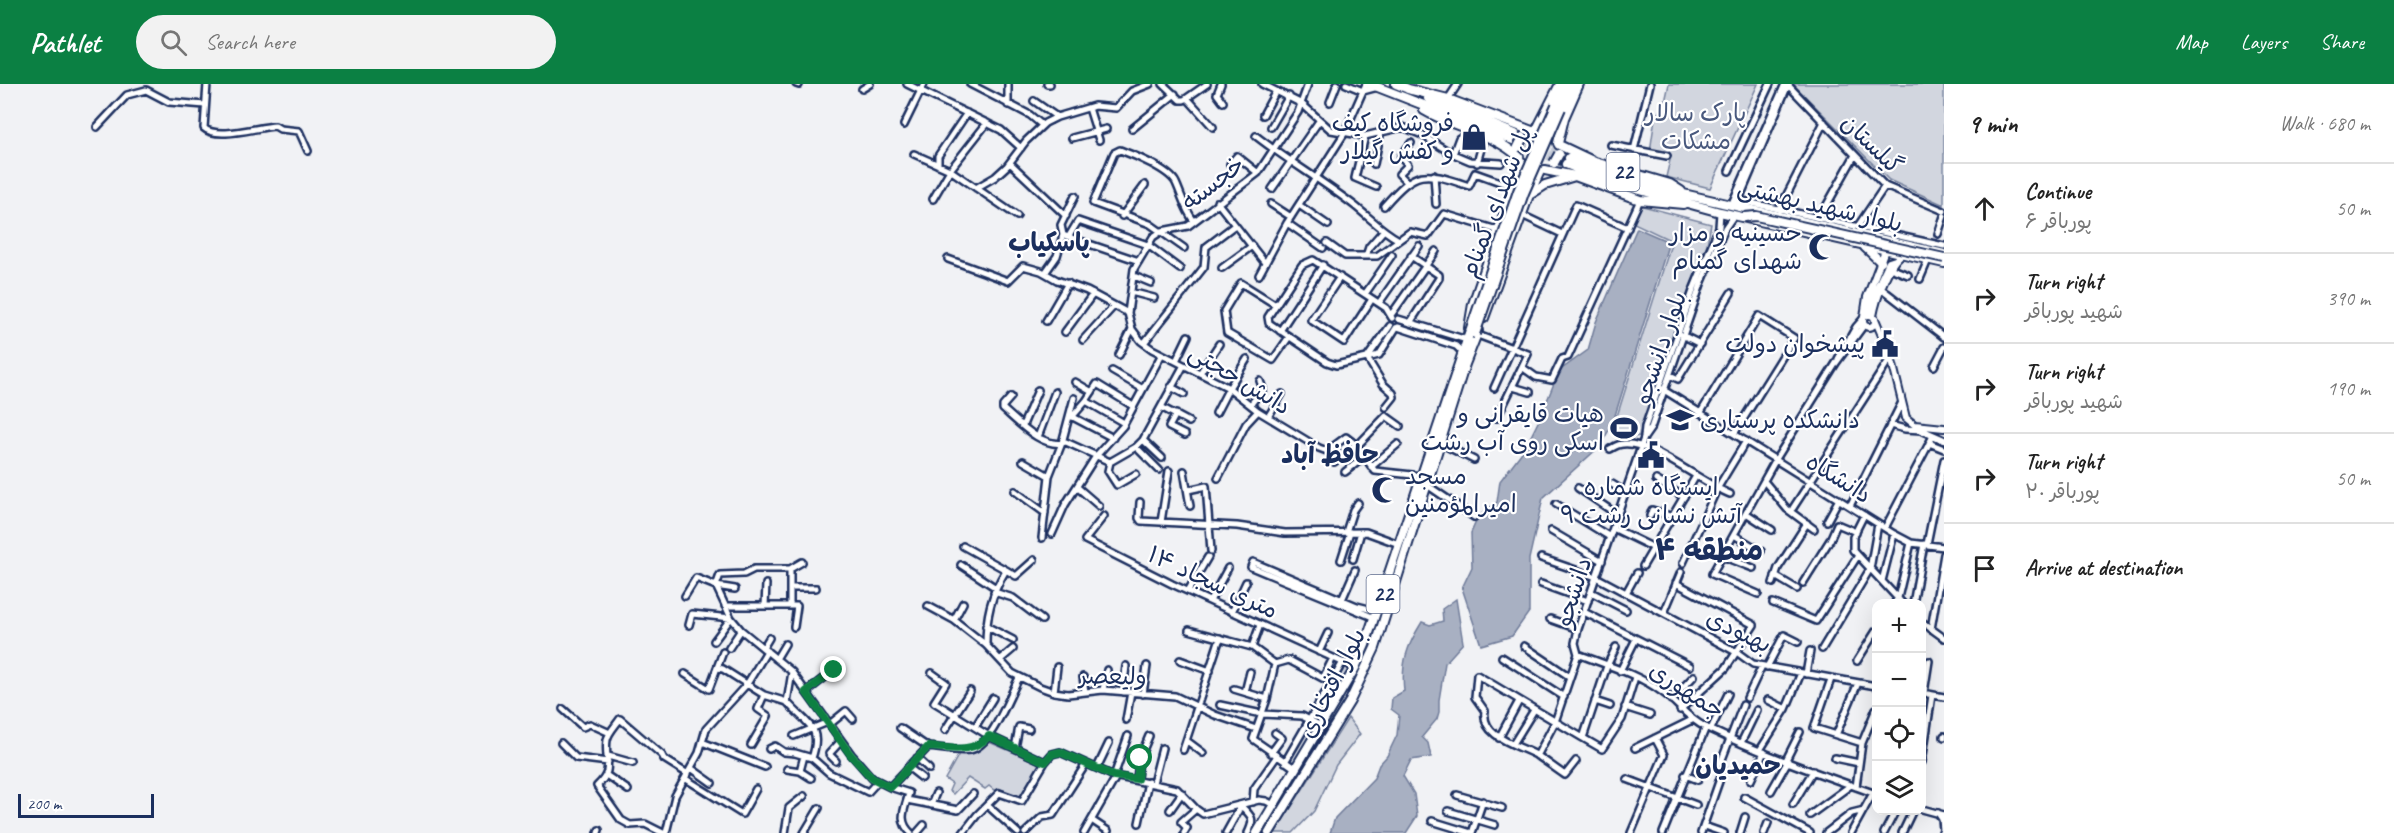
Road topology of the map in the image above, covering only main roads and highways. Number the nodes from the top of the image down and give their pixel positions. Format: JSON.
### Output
{"nodes":[{"id":1,"x":1396,"y":84,"type":"edge"},
{"id":2,"x":1560,"y":84,"type":"edge"},
{"id":3,"x":1566,"y":84,"type":"edge"},
{"id":4,"x":1572,"y":84,"type":"edge"},
{"id":5,"x":1579,"y":84,"type":"edge"},
{"id":6,"x":1371,"y":85,"type":"edge"},
{"id":7,"x":1408,"y":89,"type":"junction"},
{"id":8,"x":1405,"y":98,"type":"junction"},
{"id":9,"x":1448,"y":111,"type":"junction"},
{"id":10,"x":1548,"y":111,"type":"junction"},
{"id":11,"x":1564,"y":118,"type":"junction"},
{"id":12,"x":1534,"y":130,"type":"junction"},
{"id":13,"x":1517,"y":140,"type":"junction"},
{"id":14,"x":1558,"y":147,"type":"junction"},
{"id":15,"x":1520,"y":159,"type":"junction"},
{"id":16,"x":1543,"y":170,"type":"junction"},
{"id":17,"x":1575,"y":176,"type":"junction"},
{"id":18,"x":1514,"y":187,"type":"junction"},
{"id":19,"x":1529,"y":195,"type":"junction"},
{"id":20,"x":1688,"y":195,"type":"junction"},
{"id":21,"x":1696,"y":205,"type":"junction"},
{"id":22,"x":1744,"y":217,"type":"junction"},
{"id":23,"x":1499,"y":226,"type":"junction"},
{"id":24,"x":1516,"y":231,"type":"junction"},
{"id":25,"x":1862,"y":244,"type":"junction"},
{"id":26,"x":1886,"y":246,"type":"junction"},
{"id":27,"x":1944,"y":254,"type":"edge"},
{"id":28,"x":1898,"y":257,"type":"junction"},
{"id":29,"x":1944,"y":261,"type":"edge"},
{"id":30,"x":1881,"y":262,"type":"junction"},
{"id":31,"x":1868,"y":320,"type":"junction"},
{"id":32,"x":1470,"y":337,"type":"junction"},
{"id":33,"x":1911,"y":425,"type":"junction"},
{"id":34,"x":1944,"y":428,"type":"edge"},
{"id":35,"x":1944,"y":440,"type":"edge"},
{"id":36,"x":1350,"y":700,"type":"junction"},
{"id":37,"x":1328,"y":714,"type":"junction"},
{"id":38,"x":1323,"y":747,"type":"junction"},
{"id":39,"x":1308,"y":748,"type":"junction"},
{"id":40,"x":1257,"y":833,"type":"edge"},
{"id":41,"x":1269,"y":833,"type":"edge"}],
"edges":[{"from":1,"to":7,"type":"highway"},
{"from":2,"to":10,"type":"highway"},
{"from":3,"to":32,"type":"highway","name":"پل شهدای گمنام","bridge":true},
{"from":4,"to":32,"type":"highway","name":"پل شهدای گمنام","bridge":true},
{"from":5,"to":11,"type":"highway"},
{"from":6,"to":8,"type":"highway"},
{"from":7,"to":9,"type":"highway"},
{"from":7,"to":12,"type":"highway"},
{"from":8,"to":9,"type":"highway"},
{"from":8,"to":15,"type":"highway"},
{"from":9,"to":13,"type":"highway"},
{"from":10,"to":11,"type":"highway"},
{"from":10,"to":12,"type":"highway"},
{"from":11,"to":14,"type":"highway"},
{"from":12,"to":13,"type":"highway"},
{"from":12,"to":14,"type":"highway","number":"22"},
{"from":13,"to":15,"type":"highway","number":"22"},
{"from":14,"to":16,"type":"highway","number":"22","bridge":true},
{"from":14,"to":20,"type":"highway","number":"22"},
{"from":15,"to":16,"type":"highway","number":"22"},
{"from":15,"to":18,"type":"highway","number":"22"},
{"from":16,"to":17,"type":"highway","number":"22"},
{"from":16,"to":19,"type":"highway","number":"22"},
{"from":17,"to":19,"type":"highway"},
{"from":17,"to":21,"type":"highway","number":"22"},
{"from":18,"to":19,"type":"highway"},
{"from":18,"to":23,"type":"highway","number":"22"},
{"from":19,"to":24,"type":"highway","number":"22"},
{"from":20,"to":21,"type":"highway"},
{"from":20,"to":26,"type":"highway","name":"بلوار شهید بهشتی","number":"22"},
{"from":21,"to":22,"type":"highway","name":"بلوار شهید بهشتی","number":"22"},
{"from":22,"to":25,"type":"highway","name":"بلوار شهید بهشتی","number":"22"},
{"from":22,"to":29,"type":"highway","bridge":true},
{"from":23,"to":24,"type":"highway"},
{"from":23,"to":32,"type":"highway","number":"22"},
{"from":24,"to":32,"type":"highway","number":"22"},
{"from":25,"to":26,"type":"highway","name":"بلوار شهید بهشتی","number":"22"},
{"from":25,"to":30,"type":"highway"},
{"from":26,"to":27,"type":"highway","name":"بلوار شهید بهشتی","number":"22"},
{"from":26,"to":28,"type":"highway","name":"بلوار شهید بهشتی","number":"22"},
{"from":26,"to":30,"type":"main road"},
{"from":28,"to":29,"type":"highway","name":"بلوار شهید بهشتی","number":"22"},
{"from":28,"to":31,"type":"main road"},
{"from":28,"to":31,"type":"main road"},
{"from":30,"to":31,"type":"main road"},
{"from":31,"to":33,"type":"main road"},
{"from":32,"to":36,"type":"highway","name":"بلوار افتخاری","number":"22"},
{"from":32,"to":37,"type":"highway","name":"بلوار افتخاری","number":"22"},
{"from":33,"to":34,"type":"main road"},
{"from":33,"to":35,"type":"main road"},
{"from":36,"to":37,"type":"highway"},
{"from":36,"to":38,"type":"highway","name":"بلوار افتخاری","number":"22"},
{"from":37,"to":39,"type":"highway","name":"بلوار افتخاری","number":"22"},
{"from":38,"to":39,"type":"highway"},
{"from":38,"to":41,"type":"highway","name":"بلوار افتخاری","number":"22"},
{"from":39,"to":40,"type":"highway","name":"بلوار افتخاری","number":"22"}]}
